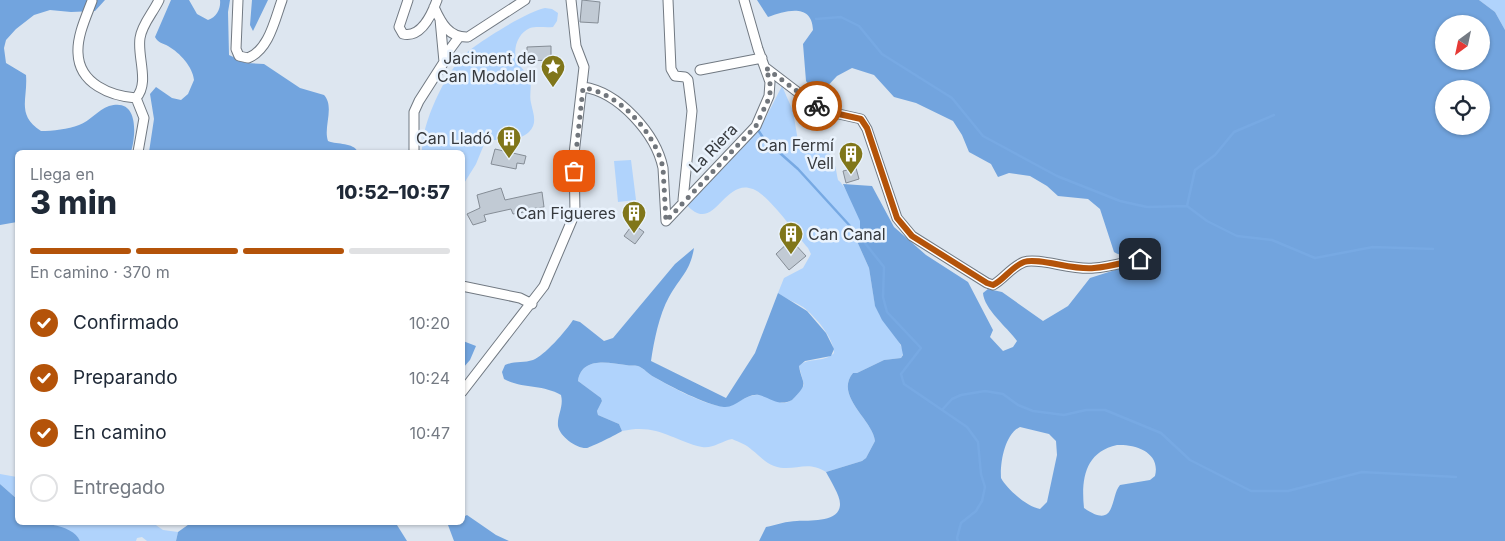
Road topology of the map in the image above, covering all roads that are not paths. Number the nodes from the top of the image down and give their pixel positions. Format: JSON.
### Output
{"nodes":[{"id":1,"x":159,"y":0,"type":"edge"},
{"id":2,"x":238,"y":0,"type":"edge"},
{"id":3,"x":282,"y":0,"type":"edge"},
{"id":4,"x":408,"y":0,"type":"edge"},
{"id":5,"x":524,"y":0,"type":"edge"},
{"id":6,"x":571,"y":0,"type":"edge"},
{"id":7,"x":668,"y":0,"type":"edge"},
{"id":8,"x":744,"y":0,"type":"edge"},
{"id":9,"x":92,"y":1,"type":"dead end"},
{"id":10,"x":436,"y":4,"type":"edge"},
{"id":11,"x":440,"y":19,"type":"junction"},
{"id":12,"x":459,"y":37,"type":"junction"},
{"id":13,"x":445,"y":56,"type":"junction"},
{"id":14,"x":762,"y":58,"type":"junction"},
{"id":15,"x":766,"y":68,"type":"junction"},
{"id":16,"x":700,"y":70,"type":"dead end"},
{"id":17,"x":583,"y":88,"type":"junction"},
{"id":18,"x":136,"y":98,"type":"junction"},
{"id":19,"x":138,"y":150,"type":"edge"},
{"id":20,"x":414,"y":150,"type":"edge"},
{"id":21,"x":683,"y":200,"type":"junction"},
{"id":22,"x":1140,"y":259,"type":"dead end"},
{"id":23,"x":465,"y":287,"type":"edge"},
{"id":24,"x":532,"y":304,"type":"junction"},
{"id":25,"x":465,"y":388,"type":"edge"}],
"edges":[{"from":1,"to":18,"type":"street"},
{"from":2,"to":3,"type":"street"},
{"from":4,"to":10,"type":"street"},
{"from":5,"to":12,"type":"street"},
{"from":6,"to":17,"type":"street"},
{"from":7,"to":21,"type":"street"},
{"from":8,"to":14,"type":"street","name":"La Riera"},
{"from":9,"to":18,"type":"street"},
{"from":10,"to":11,"type":"street"},
{"from":11,"to":12,"type":"street"},
{"from":11,"to":13,"type":"street"},
{"from":12,"to":13,"type":"street"},
{"from":13,"to":20,"type":"street"},
{"from":14,"to":15,"type":"street","name":"La Riera"},
{"from":14,"to":16,"type":"street"},
{"from":15,"to":21,"type":"street","name":"La Riera"},
{"from":15,"to":22,"type":"street"},
{"from":17,"to":21,"type":"street","name":"La Riera"},
{"from":17,"to":24,"type":"street"},
{"from":18,"to":19,"type":"street"},
{"from":23,"to":24,"type":"street"},
{"from":24,"to":25,"type":"street"}]}
